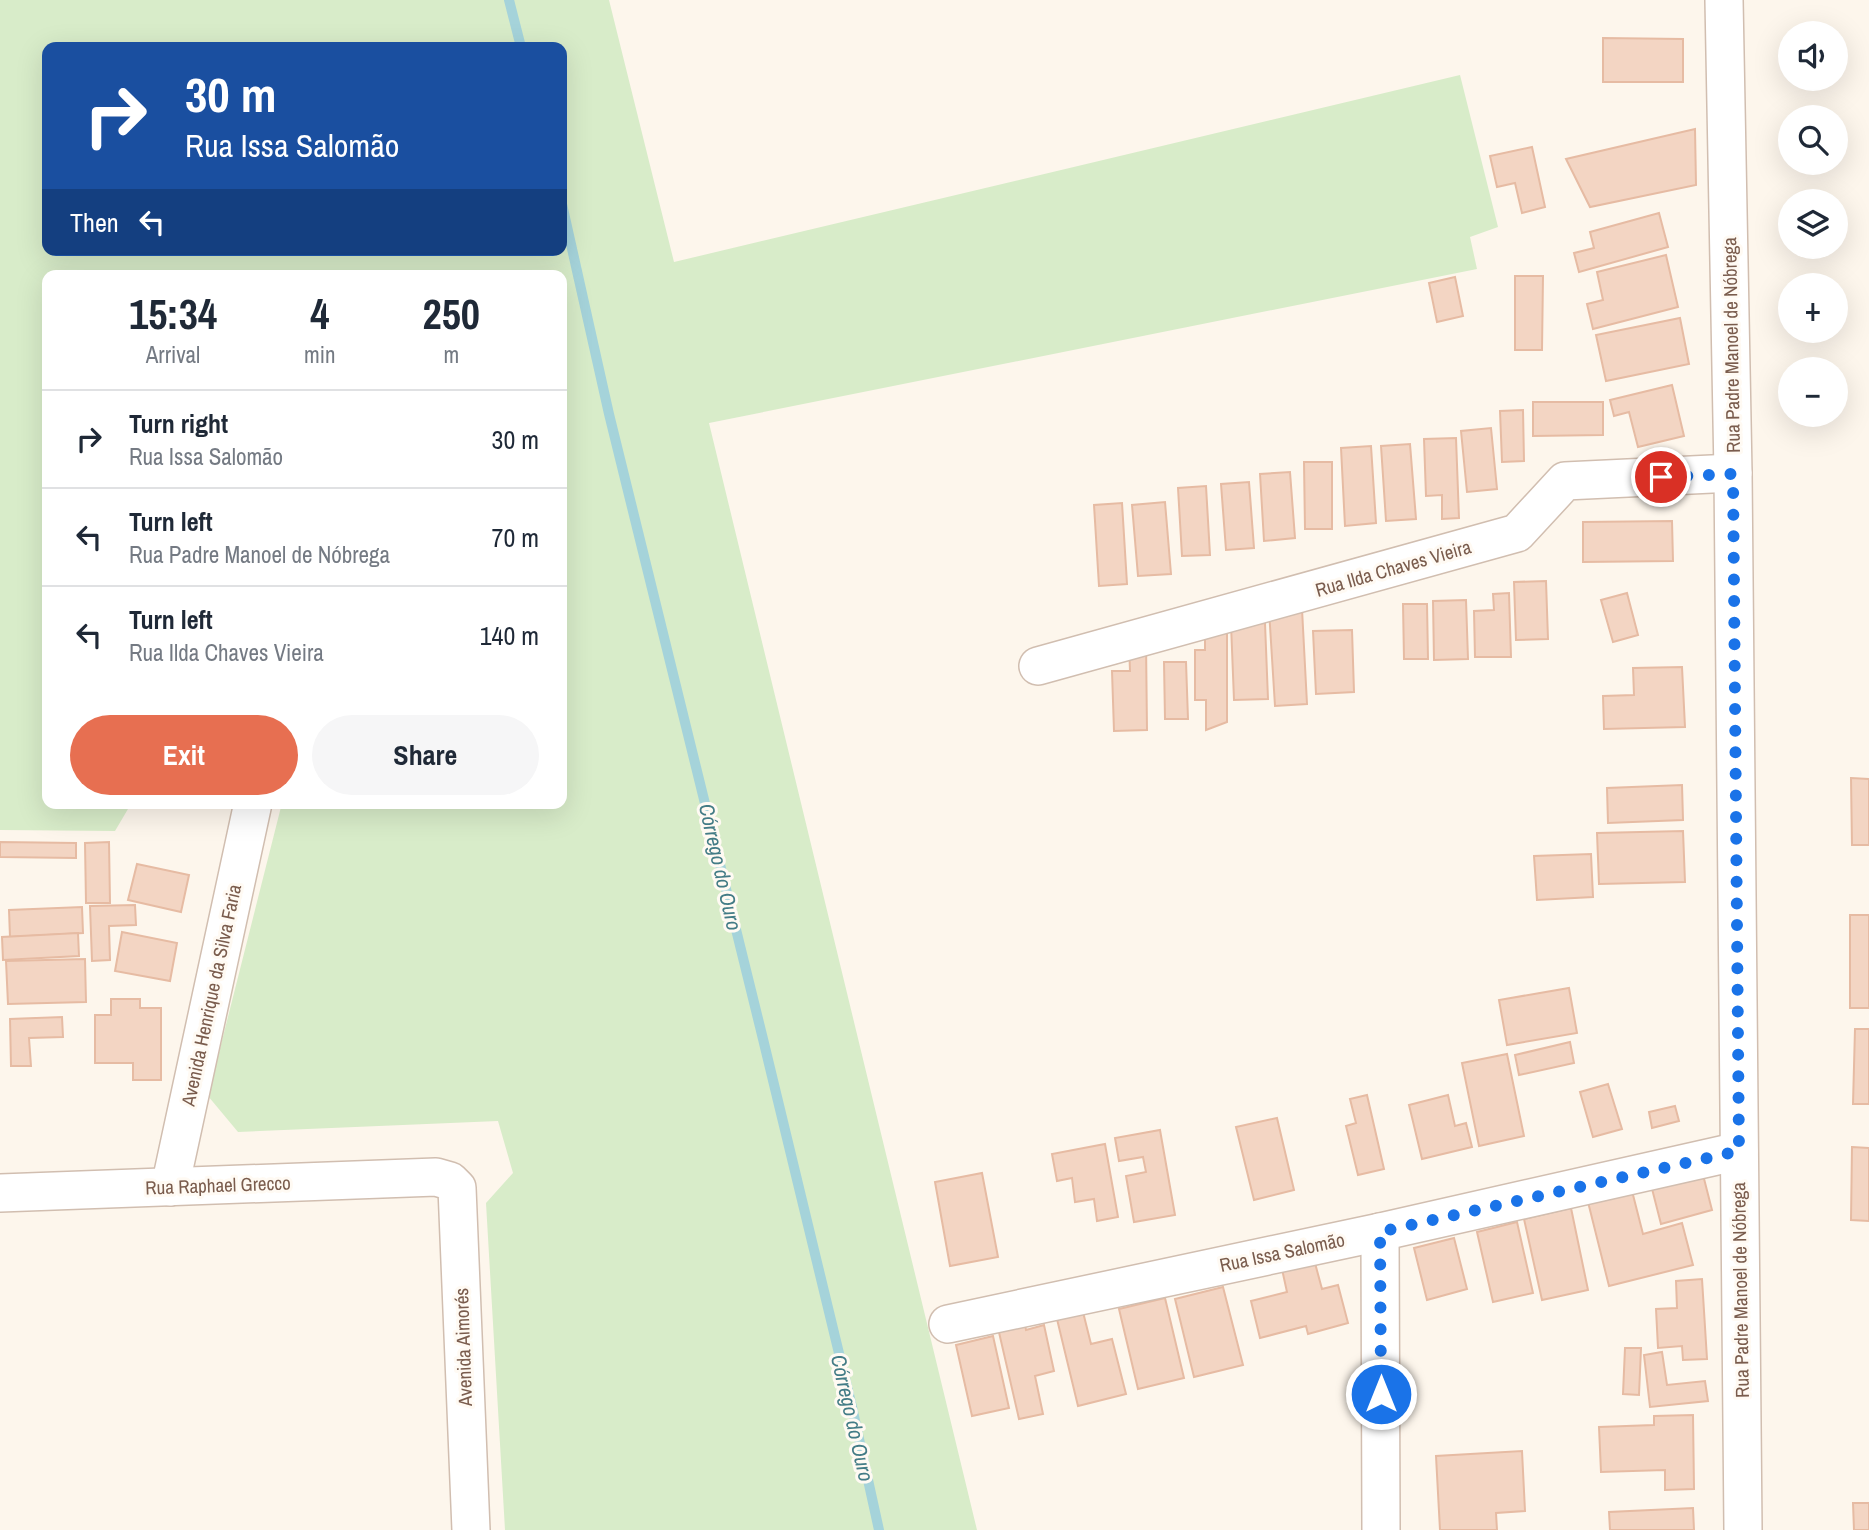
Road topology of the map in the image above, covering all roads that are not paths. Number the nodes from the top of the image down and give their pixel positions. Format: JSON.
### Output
{"nodes":[{"id":1,"x":1724,"y":0,"type":"edge"},
{"id":2,"x":1733,"y":474,"type":"junction"},
{"id":3,"x":1038,"y":666,"type":"dead end"},
{"id":4,"x":252,"y":809,"type":"edge"},
{"id":5,"x":1739,"y":1151,"type":"junction"},
{"id":6,"x":436,"y":1177,"type":"joint"},
{"id":7,"x":170,"y":1187,"type":"junction"},
{"id":8,"x":0,"y":1193,"type":"edge"},
{"id":9,"x":1380,"y":1232,"type":"junction"},
{"id":10,"x":948,"y":1324,"type":"dead end"},
{"id":11,"x":471,"y":1530,"type":"edge"},
{"id":12,"x":1381,"y":1530,"type":"edge"},
{"id":13,"x":1743,"y":1530,"type":"edge"}],
"edges":[{"from":1,"to":2,"type":"street","name":"Rua Padre Manoel de Nóbrega"},
{"from":2,"to":3,"type":"street","name":"Rua Ilda Chaves Vieira"},
{"from":2,"to":5,"type":"street","name":"Rua Padre Manoel de Nóbrega"},
{"from":4,"to":7,"type":"street","name":"Avenida Henrique da Silva Faria"},
{"from":5,"to":9,"type":"street","name":"Rua Issa Salomão"},
{"from":5,"to":13,"type":"street","name":"Rua Padre Manoel de Nóbrega"},
{"from":6,"to":7,"type":"street","name":"Rua Raphael Grecco"},
{"from":6,"to":11,"type":"street","name":"Avenida Aimorés"},
{"from":7,"to":8,"type":"street","name":"Rua Raphael Grecco"},
{"from":9,"to":10,"type":"street","name":"Rua Issa Salomão"},
{"from":9,"to":12,"type":"street"}]}
